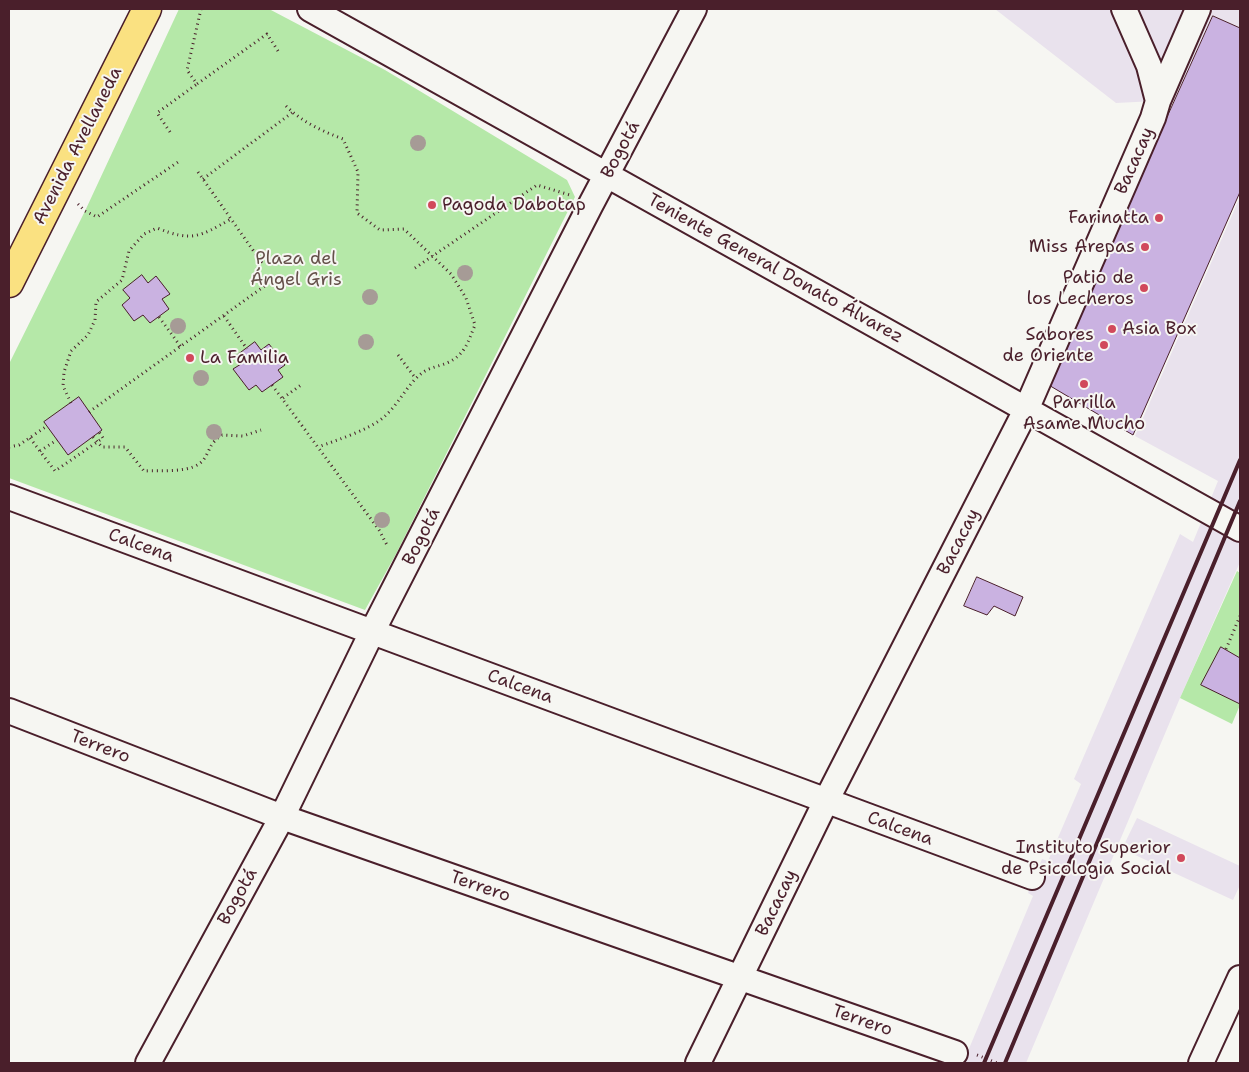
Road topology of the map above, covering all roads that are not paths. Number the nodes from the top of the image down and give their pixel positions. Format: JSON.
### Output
{"nodes":[{"id":1,"x":147,"y":9,"type":"edge"},
{"id":2,"x":310,"y":9,"type":"edge"},
{"id":3,"x":694,"y":9,"type":"edge"},
{"id":4,"x":1124,"y":9,"type":"edge"},
{"id":5,"x":1198,"y":9,"type":"edge"},
{"id":6,"x":1158,"y":101,"type":"junction"},
{"id":7,"x":608,"y":175,"type":"junction"},
{"id":8,"x":9,"y":283,"type":"edge"},
{"id":9,"x":1026,"y":410,"type":"junction"},
{"id":10,"x":9,"y":497,"type":"edge"},
{"id":11,"x":1240,"y":529,"type":"edge"},
{"id":12,"x":372,"y":632,"type":"junction"},
{"id":13,"x":9,"y":711,"type":"edge"},
{"id":14,"x":826,"y":801,"type":"junction"},
{"id":15,"x":282,"y":817,"type":"junction"},
{"id":16,"x":1032,"y":877,"type":"dead end"},
{"id":17,"x":740,"y":978,"type":"junction"},
{"id":18,"x":1240,"y":978,"type":"edge"},
{"id":19,"x":955,"y":1053,"type":"dead end"},
{"id":20,"x":148,"y":1063,"type":"edge"},
{"id":21,"x":698,"y":1063,"type":"edge"},
{"id":22,"x":1201,"y":1063,"type":"edge"}],
"edges":[{"from":1,"to":8,"type":"main road","name":"Avenida Avellaneda"},
{"from":2,"to":7,"type":"street","name":"Teniente General Donato Álvarez"},
{"from":3,"to":7,"type":"street","name":"Bogotá"},
{"from":4,"to":6,"type":"street"},
{"from":5,"to":6,"type":"street","name":"Bacacay"},
{"from":6,"to":9,"type":"street","name":"Bacacay"},
{"from":7,"to":9,"type":"street","name":"Teniente General Donato Álvarez"},
{"from":7,"to":12,"type":"street","name":"Bogotá"},
{"from":9,"to":11,"type":"street","name":"Teniente General Donato Álvarez"},
{"from":9,"to":14,"type":"street","name":"Bacacay"},
{"from":10,"to":12,"type":"street","name":"Calcena"},
{"from":12,"to":14,"type":"street","name":"Calcena"},
{"from":12,"to":15,"type":"street","name":"Bogotá"},
{"from":13,"to":15,"type":"street","name":"Terrero"},
{"from":14,"to":16,"type":"street","name":"Calcena"},
{"from":14,"to":17,"type":"street","name":"Bacacay"},
{"from":15,"to":17,"type":"street","name":"Terrero"},
{"from":15,"to":20,"type":"street","name":"Bogotá"},
{"from":17,"to":19,"type":"street","name":"Terrero"},
{"from":17,"to":21,"type":"street","name":"Bacacay"},
{"from":18,"to":22,"type":"street"}]}
